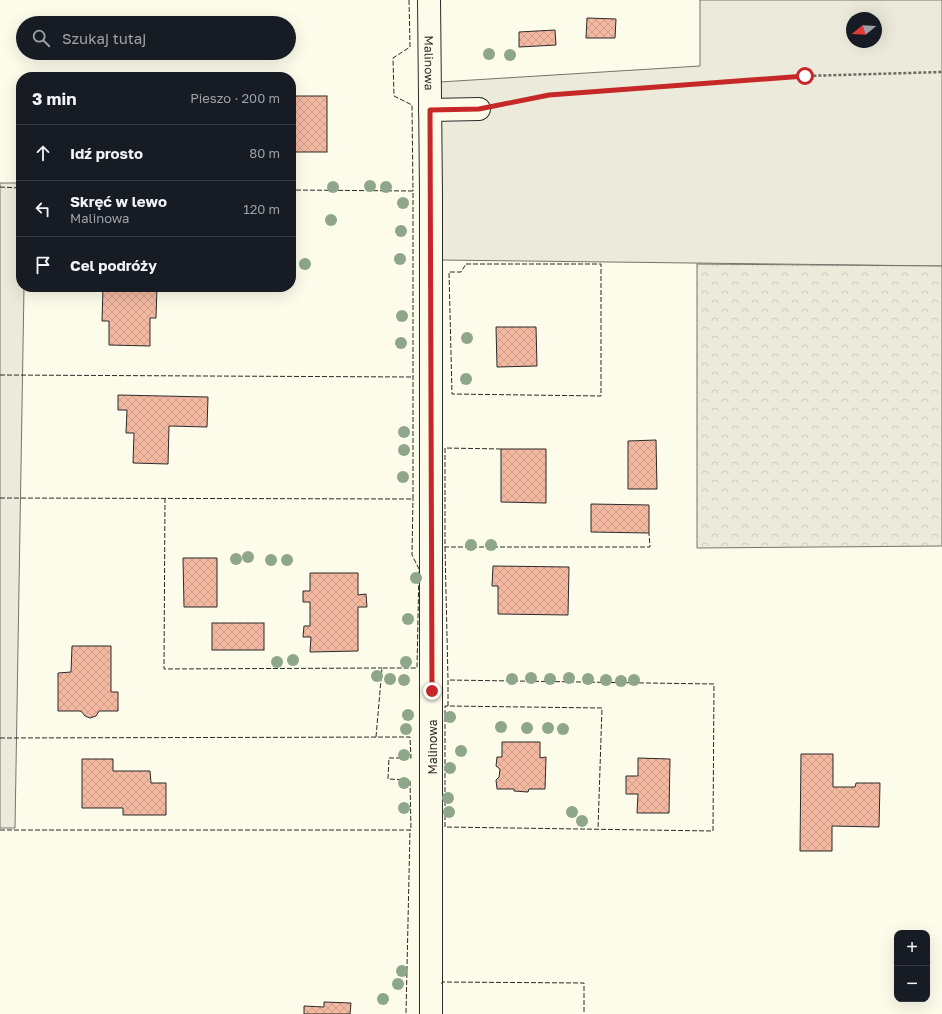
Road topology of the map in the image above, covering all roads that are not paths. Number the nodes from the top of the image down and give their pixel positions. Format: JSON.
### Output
{"nodes":[{"id":1,"x":429,"y":0,"type":"edge"},
{"id":2,"x":479,"y":109,"type":"road end"},
{"id":3,"x":430,"y":110,"type":"junction"},
{"id":4,"x":432,"y":1014,"type":"edge"}],
"edges":[{"from":1,"to":3,"type":"street","name":"Malinowa"},
{"from":2,"to":3,"type":"street"},
{"from":3,"to":4,"type":"street","name":"Malinowa"}]}
